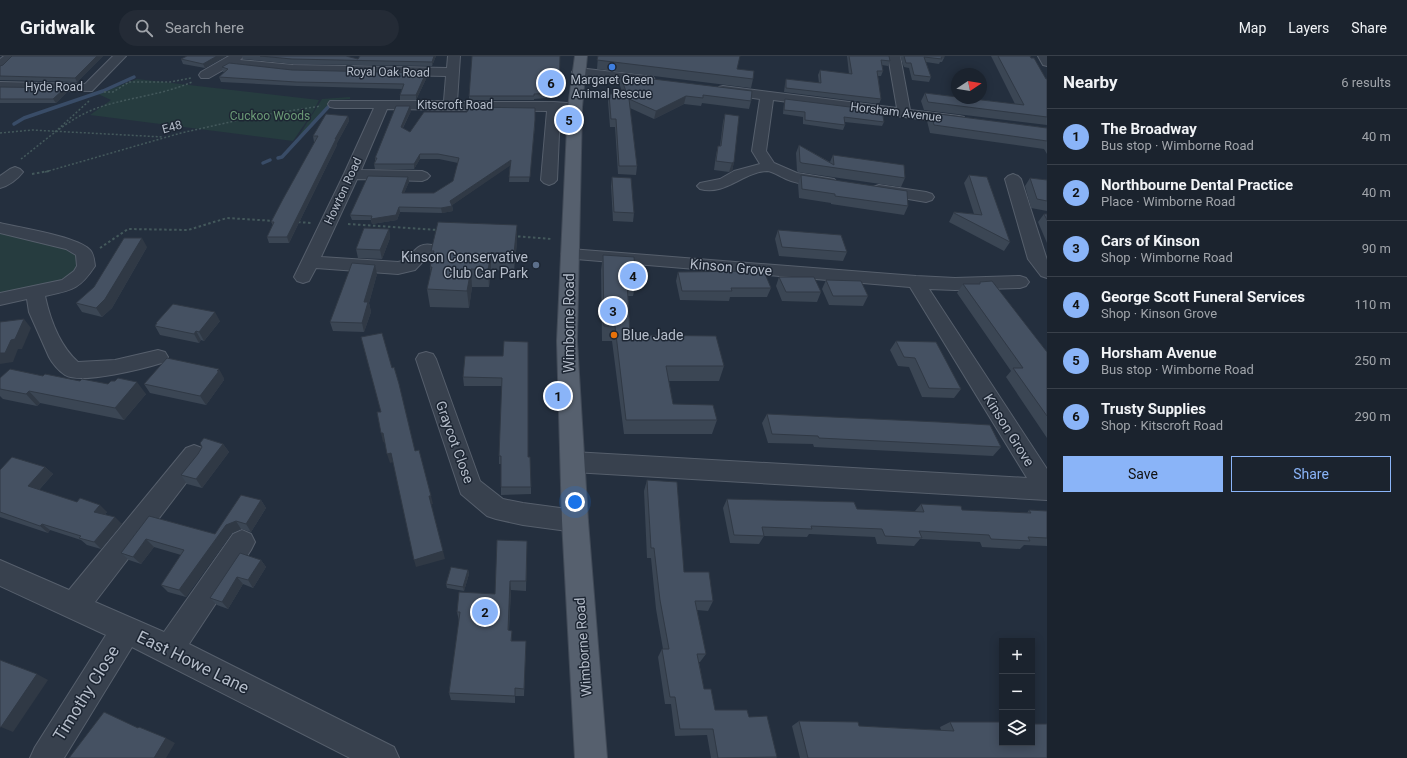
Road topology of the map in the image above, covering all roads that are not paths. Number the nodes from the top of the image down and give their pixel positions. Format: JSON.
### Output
{"nodes":[{"id":1,"x":11,"y":56,"type":"edge"},
{"id":2,"x":120,"y":56,"type":"edge"},
{"id":3,"x":454,"y":56,"type":"edge"},
{"id":4,"x":894,"y":56,"type":"edge"},
{"id":5,"x":1044,"y":56,"type":"edge"},
{"id":6,"x":233,"y":59,"type":"edge"},
{"id":7,"x":1047,"y":62,"type":"edge"},
{"id":8,"x":0,"y":64,"type":"edge"},
{"id":9,"x":580,"y":64,"type":"edge"},
{"id":10,"x":453,"y":72,"type":"junction"},
{"id":11,"x":205,"y":75,"type":"road end"},
{"id":12,"x":664,"y":82,"type":"edge"},
{"id":13,"x":0,"y":86,"type":"edge"},
{"id":14,"x":711,"y":88,"type":"edge"},
{"id":15,"x":767,"y":95,"type":"junction"},
{"id":16,"x":335,"y":104,"type":"road end"},
{"id":17,"x":382,"y":105,"type":"junction"},
{"id":18,"x":450,"y":106,"type":"junction"},
{"id":19,"x":564,"y":106,"type":"junction"},
{"id":20,"x":904,"y":113,"type":"junction"},
{"id":21,"x":972,"y":122,"type":"edge"},
{"id":22,"x":769,"y":166,"type":"junction"},
{"id":23,"x":15,"y":172,"type":"road end"},
{"id":24,"x":352,"y":174,"type":"junction"},
{"id":25,"x":423,"y":177,"type":"dead end"},
{"id":26,"x":1013,"y":179,"type":"dead end"},
{"id":27,"x":550,"y":180,"type":"dead end"},
{"id":28,"x":0,"y":183,"type":"edge"},
{"id":29,"x":841,"y":184,"type":"edge"},
{"id":30,"x":705,"y":186,"type":"dead end"},
{"id":31,"x":864,"y":188,"type":"edge"},
{"id":32,"x":926,"y":197,"type":"dead end"},
{"id":33,"x":1023,"y":213,"type":"junction"},
{"id":34,"x":1041,"y":216,"type":"dead end"},
{"id":35,"x":0,"y":228,"type":"edge"},
{"id":36,"x":426,"y":248,"type":"dead end"},
{"id":37,"x":570,"y":254,"type":"junction"},
{"id":38,"x":1047,"y":272,"type":"edge"},
{"id":39,"x":916,"y":282,"type":"junction"},
{"id":40,"x":1020,"y":282,"type":"dead end"},
{"id":41,"x":35,"y":291,"type":"junction"},
{"id":42,"x":0,"y":299,"type":"edge"},
{"id":43,"x":158,"y":358,"type":"dead end"},
{"id":44,"x":426,"y":359,"type":"dead end"},
{"id":45,"x":194,"y":455,"type":"dead end"},
{"id":46,"x":573,"y":462,"type":"junction"},
{"id":47,"x":1047,"y":490,"type":"edge"},
{"id":48,"x":575,"y":521,"type":"junction"},
{"id":49,"x":242,"y":542,"type":"dead end"},
{"id":50,"x":0,"y":573,"type":"edge"},
{"id":51,"x":74,"y":606,"type":"junction"},
{"id":52,"x":127,"y":629,"type":"junction"},
{"id":53,"x":169,"y":650,"type":"junction"},
{"id":54,"x":46,"y":758,"type":"edge"},
{"id":55,"x":383,"y":758,"type":"edge"},
{"id":56,"x":590,"y":758,"type":"edge"}],
"edges":[{"from":1,"to":8,"type":"street"},
{"from":2,"to":13,"type":"street","name":"Hyde Road"},
{"from":3,"to":10,"type":"street"},
{"from":4,"to":20,"type":"street"},
{"from":5,"to":7,"type":"street"},
{"from":6,"to":10,"type":"street","name":"Royal Oak Road"},
{"from":6,"to":11,"type":"street"},
{"from":9,"to":12,"type":"street"},
{"from":9,"to":19,"type":"main road","name":"Wimborne Road"},
{"from":10,"to":18,"type":"street"},
{"from":14,"to":15,"type":"street","name":"Horsham Avenue"},
{"from":15,"to":20,"type":"street","name":"Horsham Avenue"},
{"from":15,"to":22,"type":"street"},
{"from":16,"to":17,"type":"street","name":"Kitscroft Road"},
{"from":17,"to":18,"type":"street","name":"Kitscroft Road"},
{"from":17,"to":24,"type":"street","name":"Howton Road"},
{"from":18,"to":19,"type":"street","name":"Kitscroft Road"},
{"from":19,"to":27,"type":"street","name":"Wimborne Road"},
{"from":19,"to":37,"type":"main road","name":"Wimborne Road"},
{"from":20,"to":21,"type":"street","name":"Horsham Avenue"},
{"from":22,"to":29,"type":"street"},
{"from":22,"to":30,"type":"street"},
{"from":23,"to":28,"type":"street"},
{"from":24,"to":25,"type":"street"},
{"from":24,"to":36,"type":"street","name":"Howton Road"},
{"from":26,"to":33,"type":"street"},
{"from":31,"to":32,"type":"street"},
{"from":33,"to":34,"type":"street"},
{"from":33,"to":38,"type":"street"},
{"from":35,"to":41,"type":"street"},
{"from":37,"to":39,"type":"street","name":"Kinson Grove"},
{"from":37,"to":46,"type":"main road","name":"Wimborne Road"},
{"from":39,"to":40,"type":"street"},
{"from":39,"to":47,"type":"street","name":"Kinson Grove"},
{"from":41,"to":42,"type":"street"},
{"from":41,"to":43,"type":"street"},
{"from":44,"to":48,"type":"street","name":"Graycot Close"},
{"from":45,"to":51,"type":"street"},
{"from":46,"to":47,"type":"street","name":"Kinson Grove"},
{"from":46,"to":48,"type":"main road","name":"Wimborne Road"},
{"from":48,"to":56,"type":"main road","name":"Wimborne Road"},
{"from":49,"to":53,"type":"street"},
{"from":50,"to":51,"type":"street","name":"East Howe Lane"},
{"from":51,"to":52,"type":"street","name":"East Howe Lane"},
{"from":52,"to":53,"type":"street","name":"East Howe Lane"},
{"from":52,"to":54,"type":"street","name":"Timothy Close"},
{"from":53,"to":55,"type":"street","name":"East Howe Lane"}]}
